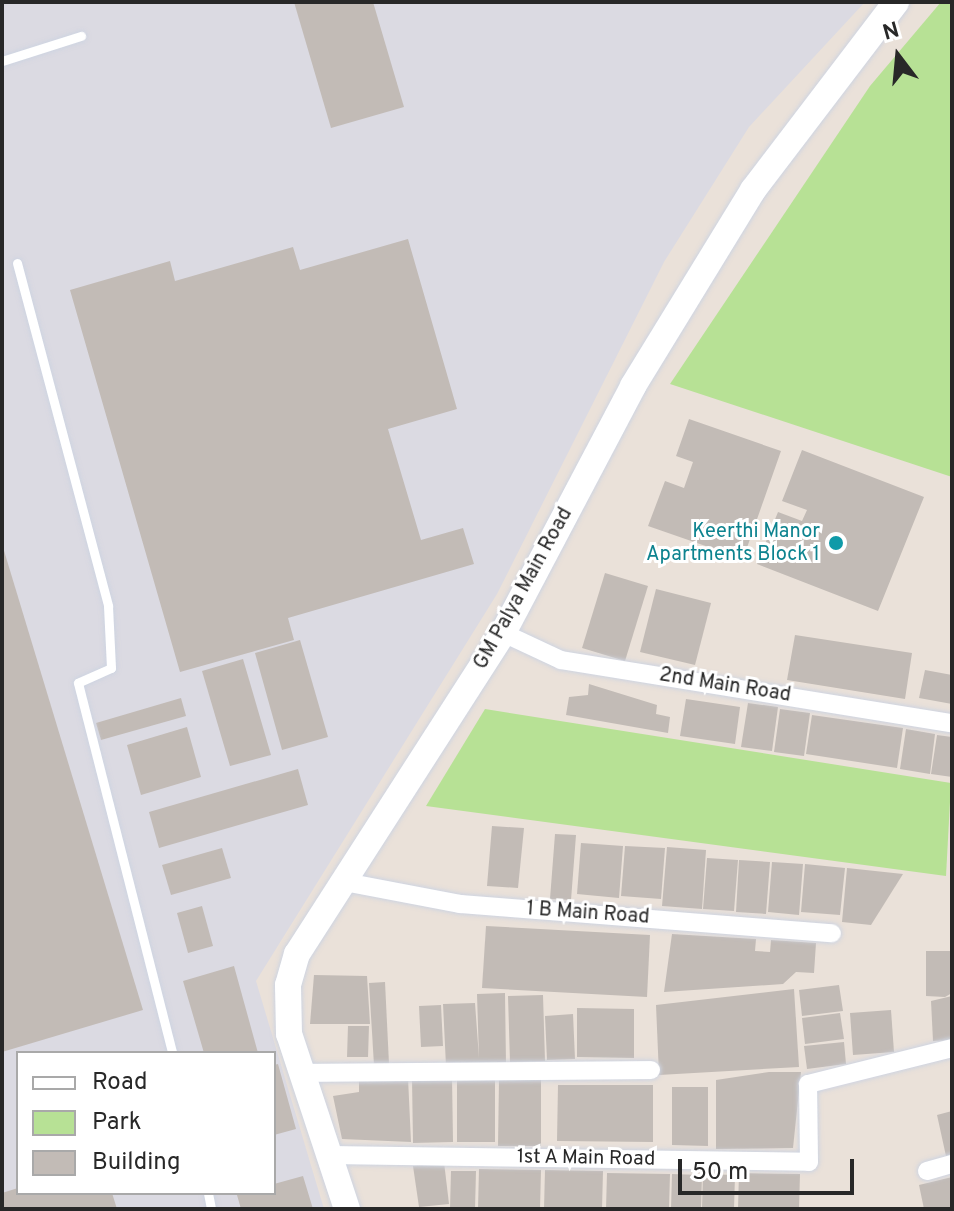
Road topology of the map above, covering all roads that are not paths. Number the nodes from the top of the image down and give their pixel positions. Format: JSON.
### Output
{"nodes":[{"id":1,"x":896,"y":2,"type":"edge"},
{"id":2,"x":81,"y":36,"type":"dead end"},
{"id":3,"x":2,"y":61,"type":"edge"},
{"id":4,"x":17,"y":263,"type":"dead end"},
{"id":5,"x":503,"y":633,"type":"junction"},
{"id":6,"x":952,"y":723,"type":"edge"},
{"id":7,"x":345,"y":882,"type":"junction"},
{"id":8,"x":832,"y":933,"type":"dead end"},
{"id":9,"x":952,"y":1048,"type":"edge"},
{"id":10,"x":171,"y":1051,"type":"edge"},
{"id":11,"x":651,"y":1070,"type":"dead end"},
{"id":12,"x":302,"y":1073,"type":"junction"},
{"id":13,"x":329,"y":1155,"type":"junction"},
{"id":14,"x":952,"y":1164,"type":"edge"},
{"id":15,"x":927,"y":1171,"type":"dead end"},
{"id":16,"x":347,"y":1209,"type":"edge"}],
"edges":[{"from":1,"to":5,"type":"main road","name":"GM Palya Main Road"},
{"from":2,"to":3,"type":"lane"},
{"from":4,"to":10,"type":"lane"},
{"from":5,"to":6,"type":"street","name":"2nd Main Road"},
{"from":5,"to":7,"type":"main road","name":"GM Palya Main Road"},
{"from":7,"to":8,"type":"street","name":"1 B Main Road"},
{"from":7,"to":12,"type":"main road","name":"GM Palya Main Road"},
{"from":9,"to":13,"type":"street","name":"1st A Main Road"},
{"from":11,"to":12,"type":"street"},
{"from":12,"to":13,"type":"main road","name":"GM Palya Main Road"},
{"from":13,"to":16,"type":"main road","name":"GM Palya Main Road"},
{"from":14,"to":15,"type":"street"}]}
